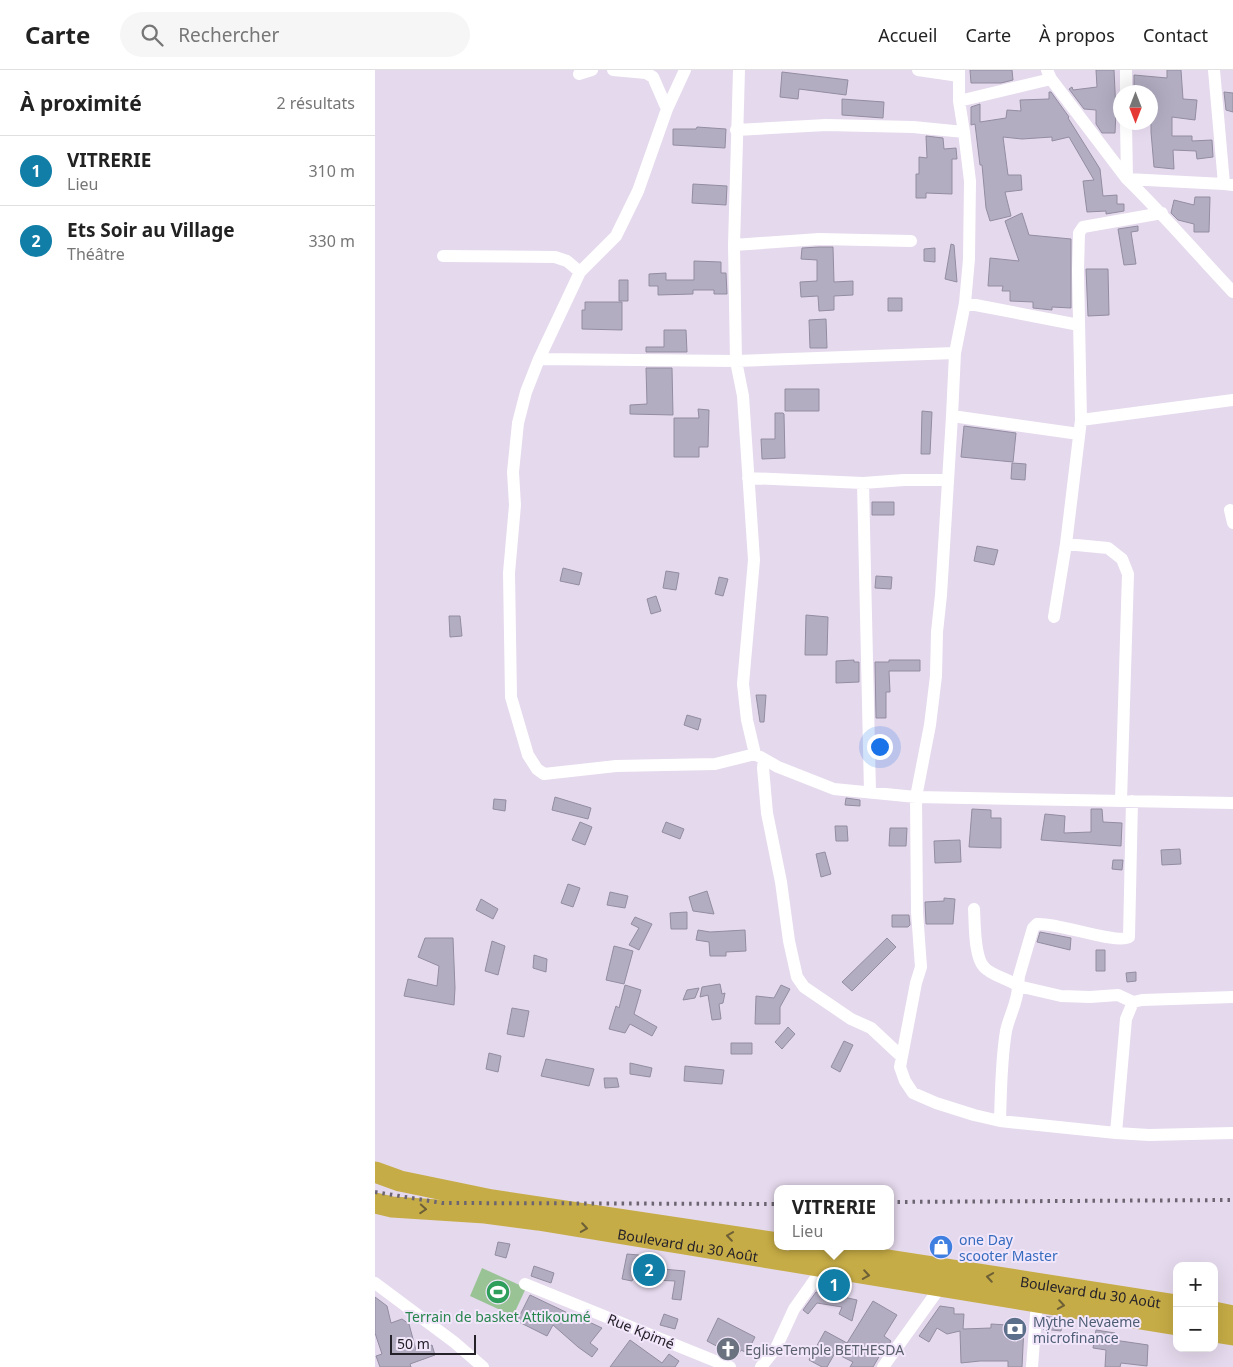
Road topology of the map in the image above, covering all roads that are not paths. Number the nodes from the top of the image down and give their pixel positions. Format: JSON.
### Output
{"nodes":[{"id":1,"x":613,"y":70,"type":"edge"},
{"id":2,"x":685,"y":70,"type":"edge"},
{"id":3,"x":739,"y":70,"type":"edge"},
{"id":4,"x":919,"y":70,"type":"edge"},
{"id":5,"x":1126,"y":70,"type":"edge"},
{"id":6,"x":1214,"y":70,"type":"edge"},
{"id":7,"x":959,"y":73,"type":"edge"},
{"id":8,"x":1049,"y":75,"type":"edge"},
{"id":9,"x":1126,"y":85,"type":"edge"},
{"id":10,"x":959,"y":101,"type":"junction"},
{"id":11,"x":667,"y":109,"type":"junction"},
{"id":12,"x":736,"y":130,"type":"junction"},
{"id":13,"x":1127,"y":130,"type":"edge"},
{"id":14,"x":964,"y":132,"type":"junction"},
{"id":15,"x":1127,"y":179,"type":"junction"},
{"id":16,"x":1228,"y":184,"type":"edge"},
{"id":17,"x":1162,"y":213,"type":"junction"},
{"id":18,"x":911,"y":241,"type":"dead end"},
{"id":19,"x":734,"y":245,"type":"junction"},
{"id":20,"x":443,"y":256,"type":"dead end"},
{"id":21,"x":580,"y":272,"type":"junction"},
{"id":22,"x":1233,"y":292,"type":"edge"},
{"id":23,"x":965,"y":303,"type":"junction"},
{"id":24,"x":1079,"y":325,"type":"junction"},
{"id":25,"x":955,"y":353,"type":"junction"},
{"id":26,"x":539,"y":359,"type":"junction"},
{"id":27,"x":736,"y":361,"type":"junction"},
{"id":28,"x":1233,"y":400,"type":"edge"},
{"id":29,"x":952,"y":416,"type":"junction"},
{"id":30,"x":1081,"y":420,"type":"junction"},
{"id":31,"x":1079,"y":434,"type":"junction"},
{"id":32,"x":748,"y":478,"type":"junction"},
{"id":33,"x":948,"y":480,"type":"junction"},
{"id":34,"x":863,"y":482,"type":"junction"},
{"id":35,"x":1230,"y":510,"type":"dead end"},
{"id":36,"x":1233,"y":523,"type":"edge"},
{"id":37,"x":1066,"y":544,"type":"junction"},
{"id":38,"x":1054,"y":617,"type":"dead end"},
{"id":39,"x":759,"y":757,"type":"junction"},
{"id":40,"x":870,"y":792,"type":"junction"},
{"id":41,"x":917,"y":797,"type":"junction"},
{"id":42,"x":1127,"y":801,"type":"junction"},
{"id":43,"x":1233,"y":803,"type":"edge"},
{"id":44,"x":974,"y":909,"type":"dead end"},
{"id":45,"x":1019,"y":986,"type":"junction"},
{"id":46,"x":1233,"y":997,"type":"edge"},
{"id":47,"x":1133,"y":1002,"type":"junction"},
{"id":48,"x":902,"y":1056,"type":"junction"},
{"id":49,"x":1000,"y":1121,"type":"junction"},
{"id":50,"x":1233,"y":1133,"type":"edge"},
{"id":51,"x":1116,"y":1134,"type":"junction"},
{"id":52,"x":375,"y":1172,"type":"edge"},
{"id":53,"x":375,"y":1203,"type":"edge"},
{"id":54,"x":774,"y":1242,"type":"edge"},
{"id":55,"x":824,"y":1250,"type":"edge"},
{"id":56,"x":823,"y":1268,"type":"junction"},
{"id":57,"x":375,"y":1283,"type":"edge"},
{"id":58,"x":525,"y":1284,"type":"dead end"},
{"id":59,"x":941,"y":1286,"type":"junction"},
{"id":60,"x":1037,"y":1302,"type":"junction"},
{"id":61,"x":1173,"y":1304,"type":"edge"},
{"id":62,"x":1218,"y":1313,"type":"edge"},
{"id":63,"x":1233,"y":1316,"type":"edge"},
{"id":64,"x":1173,"y":1324,"type":"edge"},
{"id":65,"x":1218,"y":1333,"type":"edge"},
{"id":66,"x":1233,"y":1335,"type":"edge"},
{"id":67,"x":483,"y":1367,"type":"edge"},
{"id":68,"x":730,"y":1367,"type":"edge"},
{"id":69,"x":761,"y":1367,"type":"edge"},
{"id":70,"x":883,"y":1367,"type":"edge"},
{"id":71,"x":1033,"y":1367,"type":"edge"}],
"edges":[{"from":1,"to":11,"type":"street"},
{"from":2,"to":11,"type":"street"},
{"from":3,"to":12,"type":"street"},
{"from":4,"to":7,"type":"street"},
{"from":5,"to":9,"type":"street"},
{"from":6,"to":16,"type":"street"},
{"from":7,"to":10,"type":"street"},
{"from":8,"to":10,"type":"street"},
{"from":8,"to":15,"type":"street"},
{"from":10,"to":14,"type":"street"},
{"from":11,"to":21,"type":"street"},
{"from":12,"to":14,"type":"street"},
{"from":12,"to":19,"type":"street"},
{"from":13,"to":15,"type":"street"},
{"from":14,"to":23,"type":"street"},
{"from":15,"to":16,"type":"street"},
{"from":15,"to":17,"type":"street"},
{"from":17,"to":22,"type":"street"},
{"from":17,"to":24,"type":"street"},
{"from":18,"to":19,"type":"street"},
{"from":19,"to":27,"type":"street"},
{"from":20,"to":21,"type":"street"},
{"from":21,"to":26,"type":"street"},
{"from":23,"to":24,"type":"street"},
{"from":23,"to":25,"type":"street"},
{"from":24,"to":30,"type":"street"},
{"from":25,"to":27,"type":"street"},
{"from":25,"to":29,"type":"street"},
{"from":26,"to":27,"type":"street"},
{"from":26,"to":39,"type":"street"},
{"from":27,"to":32,"type":"street"},
{"from":28,"to":30,"type":"street"},
{"from":29,"to":31,"type":"street"},
{"from":29,"to":33,"type":"street"},
{"from":30,"to":31,"type":"street"},
{"from":31,"to":37,"type":"street"},
{"from":32,"to":34,"type":"street"},
{"from":32,"to":39,"type":"street"},
{"from":33,"to":34,"type":"street"},
{"from":33,"to":41,"type":"street"},
{"from":34,"to":40,"type":"street"},
{"from":35,"to":36,"type":"street"},
{"from":37,"to":38,"type":"street"},
{"from":37,"to":42,"type":"street"},
{"from":39,"to":40,"type":"street"},
{"from":39,"to":48,"type":"street"},
{"from":40,"to":41,"type":"street"},
{"from":41,"to":42,"type":"street"},
{"from":41,"to":48,"type":"street"},
{"from":42,"to":43,"type":"street"},
{"from":42,"to":45,"type":"street"},
{"from":44,"to":45,"type":"street"},
{"from":45,"to":47,"type":"street"},
{"from":45,"to":49,"type":"street"},
{"from":46,"to":47,"type":"street"},
{"from":47,"to":51,"type":"street"},
{"from":48,"to":49,"type":"street"},
{"from":49,"to":51,"type":"street"},
{"from":50,"to":51,"type":"street"},
{"from":54,"to":52,"type":"highway","name":"Boulevard du 30 Août","one_way":true},
{"from":53,"to":56,"type":"highway","name":"Boulevard du 30 Août","one_way":true},
{"from":61,"to":55,"type":"highway","name":"Boulevard du 30 Août","one_way":true},
{"from":56,"to":59,"type":"highway","name":"Boulevard du 30 Août","one_way":true},
{"from":56,"to":69,"type":"street"},
{"from":57,"to":67,"type":"street"},
{"from":58,"to":68,"type":"street","name":"Rue Kpimé"},
{"from":59,"to":60,"type":"highway","name":"Boulevard du 30 Août"},
{"from":59,"to":70,"type":"street"},
{"from":60,"to":64,"type":"highway","name":"Boulevard du 30 Août","one_way":true},
{"from":60,"to":71,"type":"street"},
{"from":62,"to":63,"type":"highway"},
{"from":65,"to":66,"type":"highway"}]}
